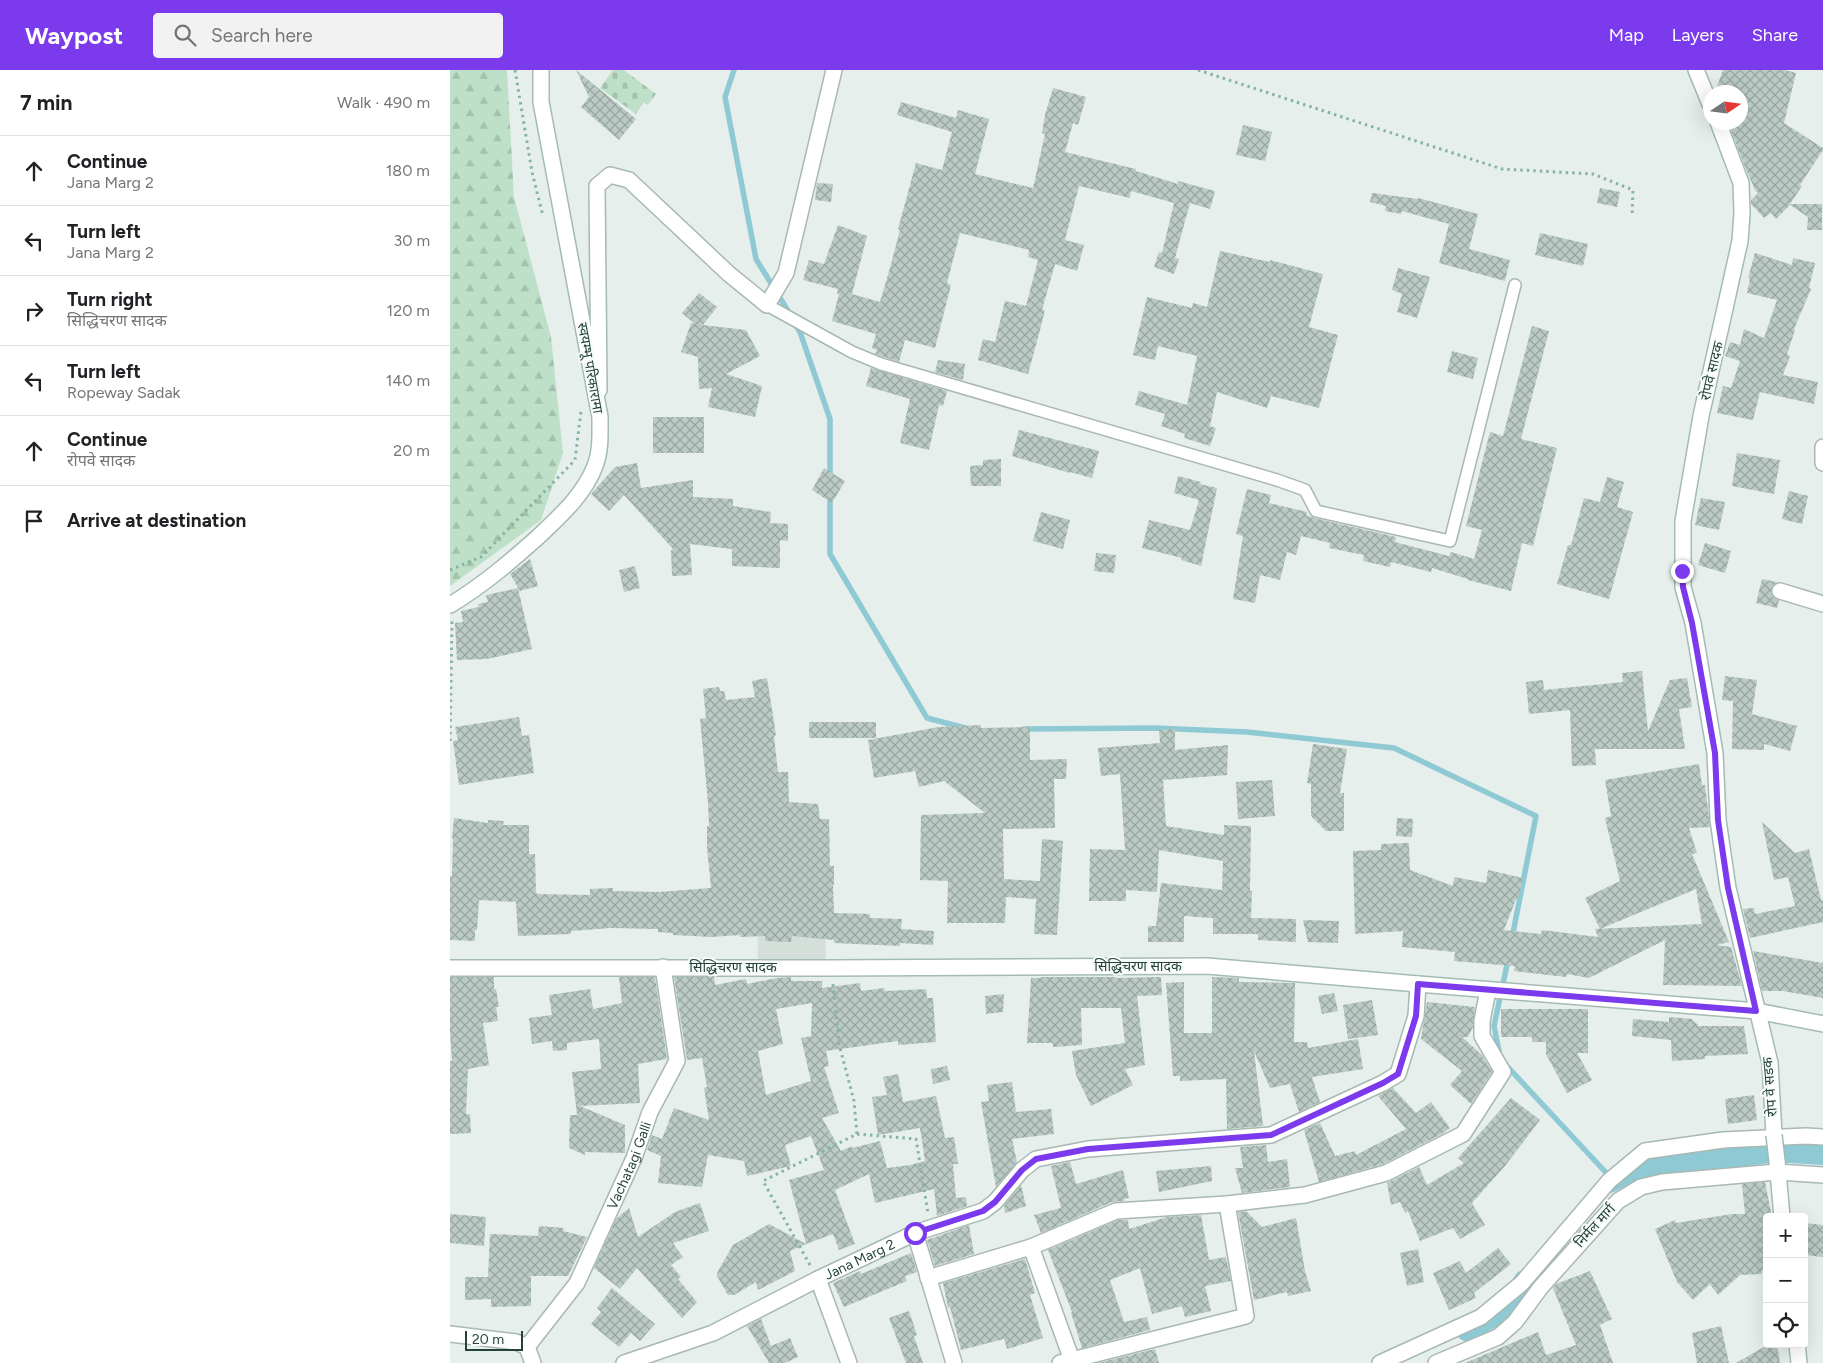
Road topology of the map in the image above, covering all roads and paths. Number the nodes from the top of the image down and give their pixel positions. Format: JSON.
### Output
{"nodes":[{"id":1,"x":514,"y":70,"type":"edge"},
{"id":2,"x":541,"y":70,"type":"edge"},
{"id":3,"x":834,"y":70,"type":"edge"},
{"id":4,"x":1198,"y":70,"type":"edge"},
{"id":5,"x":1696,"y":70,"type":"edge"},
{"id":6,"x":1703,"y":87,"type":"edge"},
{"id":7,"x":1721,"y":130,"type":"edge"},
{"id":8,"x":1632,"y":217,"type":"dead end"},
{"id":9,"x":544,"y":218,"type":"dead end"},
{"id":10,"x":1515,"y":285,"type":"dead end"},
{"id":11,"x":766,"y":305,"type":"junction"},
{"id":12,"x":581,"y":408,"type":"dead end"},
{"id":13,"x":600,"y":417,"type":"junction"},
{"id":14,"x":1823,"y":447,"type":"edge"},
{"id":15,"x":1823,"y":463,"type":"edge"},
{"id":16,"x":450,"y":570,"type":"edge"},
{"id":17,"x":1780,"y":591,"type":"dead end"},
{"id":18,"x":451,"y":604,"type":"edge"},
{"id":19,"x":1823,"y":604,"type":"edge"},
{"id":20,"x":450,"y":741,"type":"edge"},
{"id":21,"x":662,"y":967,"type":"junction"},
{"id":22,"x":450,"y":968,"type":"edge"},
{"id":23,"x":831,"y":968,"type":"junction"},
{"id":24,"x":1418,"y":984,"type":"junction"},
{"id":25,"x":1488,"y":990,"type":"junction"},
{"id":26,"x":1756,"y":1011,"type":"junction"},
{"id":27,"x":1823,"y":1024,"type":"edge"},
{"id":28,"x":857,"y":1134,"type":"junction"},
{"id":29,"x":1823,"y":1138,"type":"edge"},
{"id":30,"x":1777,"y":1166,"type":"junction"},
{"id":31,"x":1823,"y":1175,"type":"edge"},
{"id":32,"x":1227,"y":1204,"type":"junction"},
{"id":33,"x":1782,"y":1213,"type":"edge"},
{"id":34,"x":931,"y":1228,"type":"junction"},
{"id":35,"x":915,"y":1233,"type":"junction"},
{"id":36,"x":1031,"y":1247,"type":"junction"},
{"id":37,"x":928,"y":1278,"type":"junction"},
{"id":38,"x":818,"y":1279,"type":"junction"},
{"id":39,"x":450,"y":1334,"type":"edge"},
{"id":40,"x":527,"y":1347,"type":"junction"},
{"id":41,"x":1797,"y":1348,"type":"edge"},
{"id":42,"x":1068,"y":1362,"type":"edge"},
{"id":43,"x":532,"y":1363,"type":"edge"},
{"id":44,"x":624,"y":1363,"type":"edge"},
{"id":45,"x":849,"y":1363,"type":"edge"},
{"id":46,"x":954,"y":1363,"type":"edge"},
{"id":47,"x":1380,"y":1363,"type":"edge"},
{"id":48,"x":1436,"y":1363,"type":"edge"},
{"id":49,"x":1799,"y":1363,"type":"edge"}],
"edges":[{"from":1,"to":9,"type":"path"},
{"from":2,"to":13,"type":"street","name":"स्वयम्भू परिकारामा"},
{"from":3,"to":11,"type":"street"},
{"from":4,"to":8,"type":"path"},
{"from":5,"to":6,"type":"street"},
{"from":7,"to":26,"type":"street","name":"रोपवे सादक"},
{"from":10,"to":11,"type":"lane"},
{"from":11,"to":13,"type":"street"},
{"from":12,"to":16,"type":"path"},
{"from":13,"to":18,"type":"street","name":"स्वयम्भू परिकारामा"},
{"from":14,"to":15,"type":"street"},
{"from":17,"to":19,"type":"street"},
{"from":18,"to":20,"type":"path"},
{"from":21,"to":22,"type":"street","name":"सिद्धिचरण सादक"},
{"from":21,"to":23,"type":"street","name":"सिद्धिचरण सादक"},
{"from":21,"to":40,"type":"street","name":"Vachatagi Galli"},
{"from":23,"to":24,"type":"street","name":"सिद्धिचरण सादक"},
{"from":23,"to":28,"type":"path"},
{"from":24,"to":25,"type":"street","name":"सिद्धिचरण सादक"},
{"from":24,"to":34,"type":"street","name":"Jana Marg 2"},
{"from":25,"to":26,"type":"street","name":"सिद्धिचरण सादक"},
{"from":25,"to":32,"type":"street"},
{"from":26,"to":27,"type":"street","name":"सिद्धिचरण सादक"},
{"from":26,"to":30,"type":"street","name":"रोप वे सडक","bridge":true},
{"from":28,"to":34,"type":"path"},
{"from":28,"to":38,"type":"path"},
{"from":29,"to":47,"type":"street"},
{"from":30,"to":31,"type":"street","name":"निर्मल मार्ग"},
{"from":30,"to":33,"type":"street","name":"रोप वे सडक"},
{"from":30,"to":48,"type":"street","name":"निर्मल मार्ग"},
{"from":32,"to":36,"type":"street"},
{"from":32,"to":42,"type":"street"},
{"from":34,"to":35,"type":"street","name":"Jana Marg 2"},
{"from":35,"to":37,"type":"street"},
{"from":35,"to":38,"type":"street","name":"Jana Marg 2"},
{"from":36,"to":37,"type":"street"},
{"from":36,"to":42,"type":"street"},
{"from":37,"to":46,"type":"street"},
{"from":38,"to":44,"type":"street","name":"Jana Marg 2"},
{"from":38,"to":45,"type":"street"},
{"from":39,"to":40,"type":"street"},
{"from":40,"to":43,"type":"street"},
{"from":41,"to":49,"type":"street"}]}
